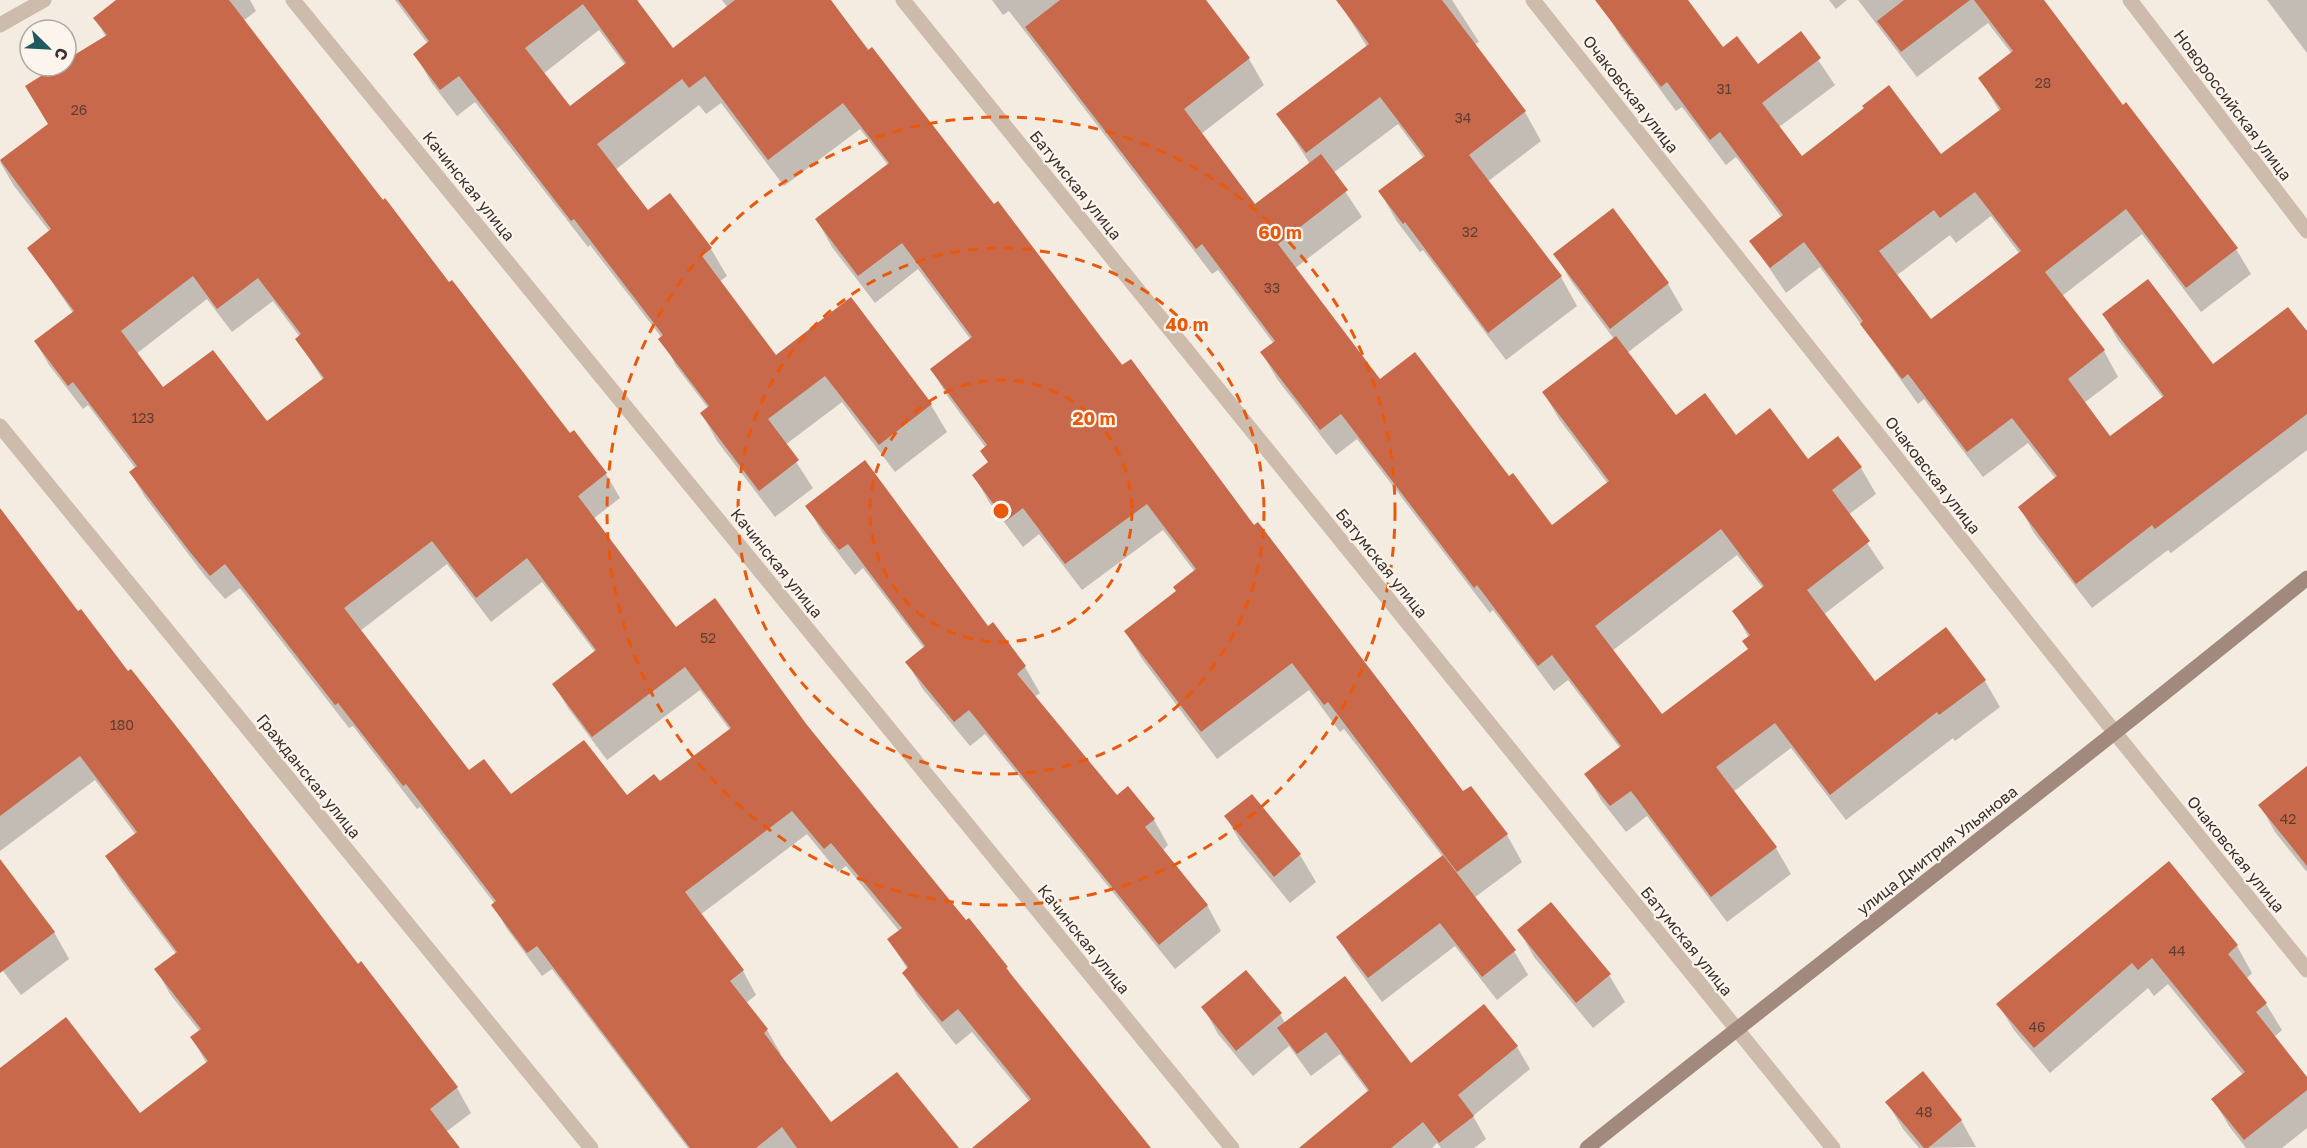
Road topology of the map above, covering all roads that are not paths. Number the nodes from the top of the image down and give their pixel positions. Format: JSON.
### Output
{"nodes":[{"id":1,"x":44,"y":0,"type":"edge"},
{"id":2,"x":293,"y":0,"type":"edge"},
{"id":3,"x":903,"y":0,"type":"edge"},
{"id":4,"x":1533,"y":0,"type":"edge"},
{"id":5,"x":2130,"y":0,"type":"edge"},
{"id":6,"x":0,"y":25,"type":"edge"},
{"id":7,"x":2307,"y":231,"type":"edge"},
{"id":8,"x":0,"y":426,"type":"edge"},
{"id":9,"x":2307,"y":578,"type":"edge"},
{"id":10,"x":2116,"y":735,"type":"junction"},
{"id":11,"x":2307,"y":970,"type":"edge"},
{"id":12,"x":1736,"y":1029,"type":"junction"},
{"id":13,"x":591,"y":1148,"type":"edge"},
{"id":14,"x":1232,"y":1148,"type":"edge"},
{"id":15,"x":1587,"y":1148,"type":"edge"},
{"id":16,"x":1833,"y":1148,"type":"edge"}],
"edges":[{"from":1,"to":6,"type":"street"},
{"from":2,"to":14,"type":"street","name":"Качинская улица"},
{"from":3,"to":12,"type":"street","name":"Батумская улица"},
{"from":4,"to":10,"type":"street","name":"Очаковская улица"},
{"from":5,"to":7,"type":"street","name":"Новороссийская улица"},
{"from":8,"to":13,"type":"street","name":"Гражданская улица"},
{"from":9,"to":10,"type":"main road","name":"улица Дмитрия Ульянова"},
{"from":10,"to":11,"type":"street","name":"Очаковская улица"},
{"from":10,"to":12,"type":"main road","name":"улица Дмитрия Ульянова"},
{"from":12,"to":15,"type":"main road","name":"улица Дмитрия Ульянова"},
{"from":12,"to":16,"type":"street","name":"Батумская улица"}]}
